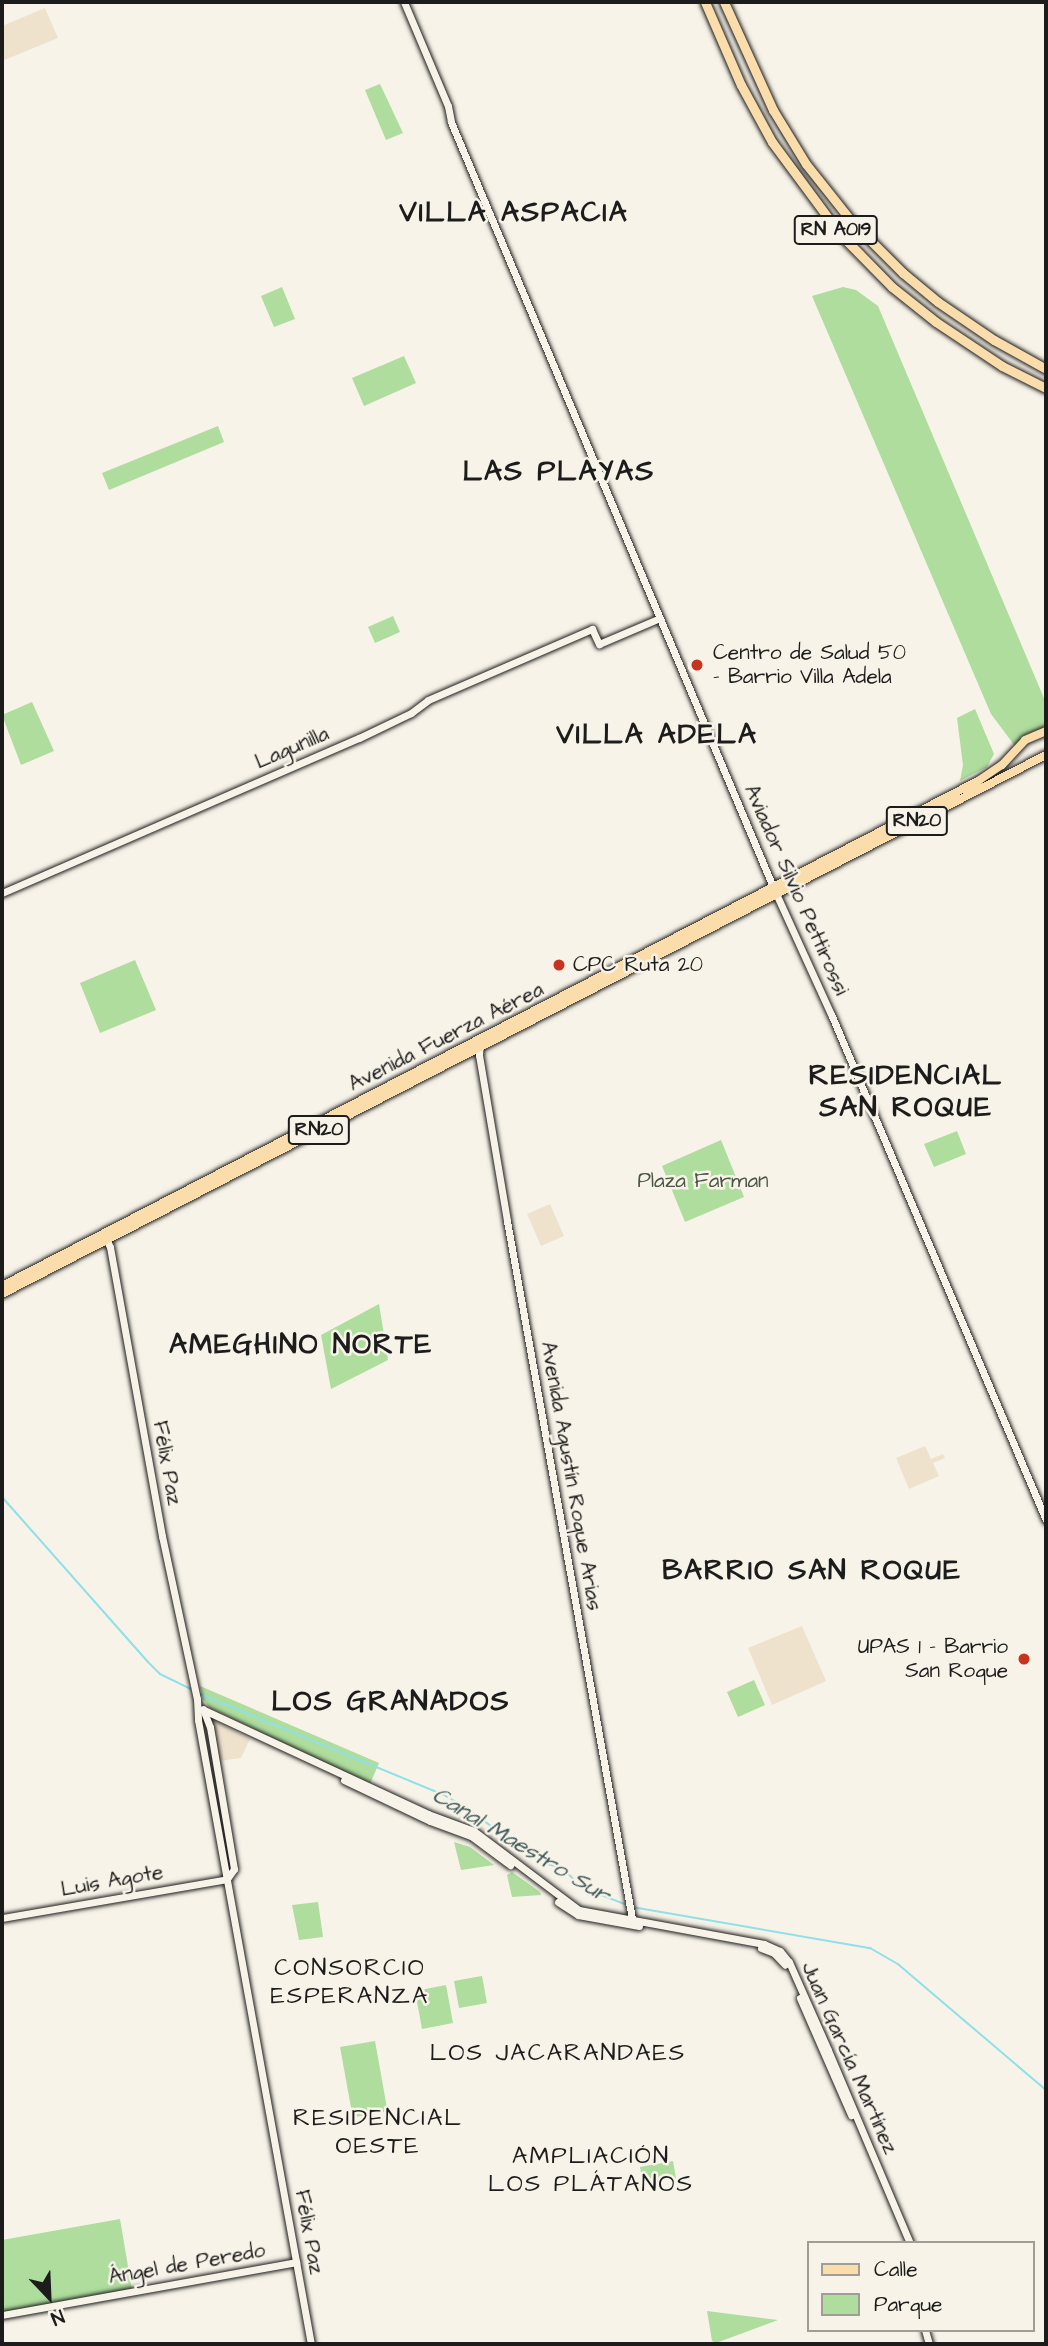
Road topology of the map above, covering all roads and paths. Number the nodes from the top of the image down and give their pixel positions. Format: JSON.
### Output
{"nodes":[{"id":1,"x":404,"y":2,"type":"edge"},
{"id":2,"x":705,"y":2,"type":"edge"},
{"id":3,"x":724,"y":2,"type":"edge"},
{"id":4,"x":1046,"y":369,"type":"edge"},
{"id":5,"x":1046,"y":388,"type":"edge"},
{"id":6,"x":660,"y":618,"type":"junction"},
{"id":7,"x":1046,"y":731,"type":"edge"},
{"id":8,"x":1046,"y":755,"type":"edge"},
{"id":9,"x":775,"y":891,"type":"junction"},
{"id":10,"x":2,"y":892,"type":"edge"},
{"id":11,"x":624,"y":964,"type":"junction"},
{"id":12,"x":583,"y":995,"type":"junction"},
{"id":13,"x":482,"y":1038,"type":"junction"},
{"id":14,"x":478,"y":1048,"type":"junction"},
{"id":15,"x":105,"y":1237,"type":"junction"},
{"id":16,"x":2,"y":1286,"type":"edge"},
{"id":17,"x":2,"y":1294,"type":"edge"},
{"id":18,"x":1046,"y":1520,"type":"edge"},
{"id":19,"x":197,"y":1699,"type":"junction"},
{"id":20,"x":205,"y":1714,"type":"junction"},
{"id":21,"x":227,"y":1879,"type":"junction"},
{"id":22,"x":2,"y":1918,"type":"edge"},
{"id":23,"x":633,"y":1922,"type":"junction"},
{"id":24,"x":907,"y":2241,"type":"edge"},
{"id":25,"x":296,"y":2262,"type":"junction"},
{"id":26,"x":2,"y":2315,"type":"edge"},
{"id":27,"x":311,"y":2344,"type":"edge"}],
"edges":[{"from":1,"to":6,"type":"main road","name":"Aviador Silvio Pettirossi"},
{"from":2,"to":5,"type":"highway","number":"RN A019"},
{"from":3,"to":4,"type":"highway","number":"RN A019"},
{"from":6,"to":9,"type":"main road","name":"Aviador Silvio Pettirossi"},
{"from":6,"to":10,"type":"main road","name":"Lagunilla"},
{"from":7,"to":9,"type":"main road","name":"Avenida Fuerza Aérea","number":"RN20"},
{"from":8,"to":9,"type":"main road","name":"Avenida Fuerza Aérea","number":"RN20"},
{"from":9,"to":11,"type":"main road","name":"Avenida Fuerza Aérea","number":"RN20"},
{"from":9,"to":12,"type":"main road","name":"Avenida Fuerza Aérea","number":"RN20"},
{"from":9,"to":18,"type":"main road","name":"Aviador Silvio Pettirossi"},
{"from":11,"to":12,"type":"main road"},
{"from":11,"to":13,"type":"main road","name":"Avenida Fuerza Aérea","number":"RN20"},
{"from":12,"to":14,"type":"main road","name":"Avenida Fuerza Aérea","number":"RN20"},
{"from":13,"to":14,"type":"main road"},
{"from":13,"to":15,"type":"main road","name":"Avenida Fuerza Aérea","number":"RN20"},
{"from":14,"to":15,"type":"main road","name":"Avenida Fuerza Aérea","number":"RN20"},
{"from":14,"to":23,"type":"main road","name":"Avenida Agustín Roque Arias"},
{"from":15,"to":16,"type":"main road","name":"Avenida Fuerza Aérea","number":"RN20"},
{"from":15,"to":17,"type":"main road","name":"Avenida Fuerza Aérea","number":"RN20"},
{"from":15,"to":19,"type":"main road","name":"Félix Paz"},
{"from":19,"to":20,"type":"main road","name":"Félix Paz"},
{"from":19,"to":21,"type":"main road","name":"Félix Paz"},
{"from":20,"to":21,"type":"main road","name":"Félix Paz"},
{"from":20,"to":23,"type":"main road"},
{"from":21,"to":22,"type":"main road","name":"Luis Agote"},
{"from":21,"to":25,"type":"main road","name":"Félix Paz"},
{"from":23,"to":24,"type":"main road","name":"Juan García Martínez"},
{"from":25,"to":26,"type":"main road","name":"Ángel de Peredo"},
{"from":25,"to":27,"type":"main road","name":"Félix Paz"}]}
